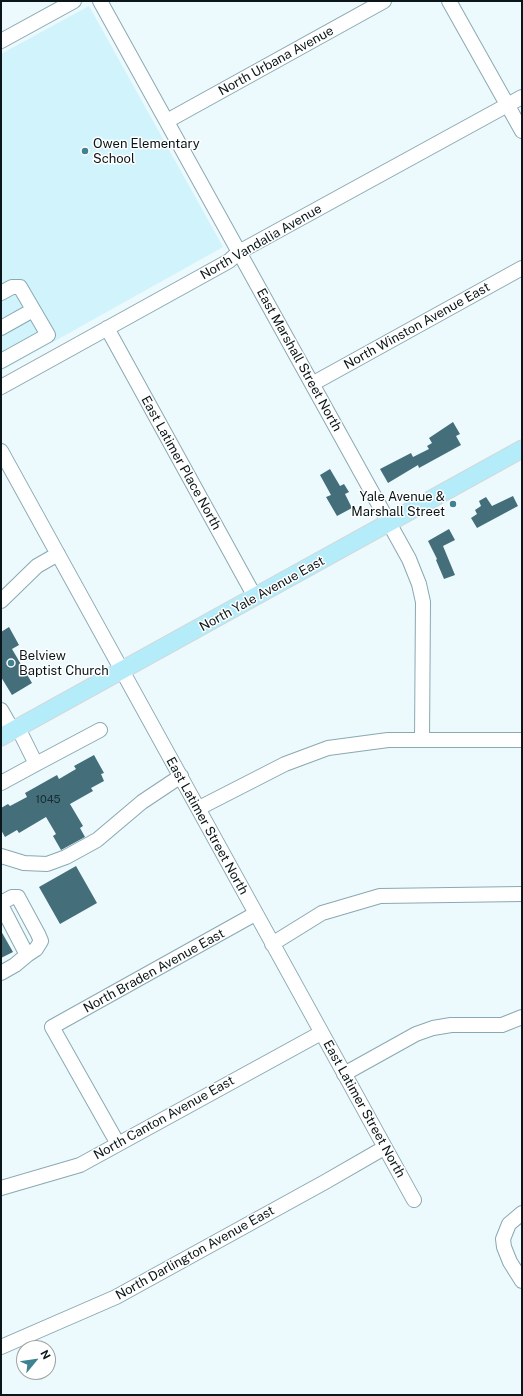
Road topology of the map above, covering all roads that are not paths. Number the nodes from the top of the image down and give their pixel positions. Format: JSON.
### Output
{"nodes":[{"id":1,"x":74,"y":1,"type":"edge"},
{"id":2,"x":100,"y":1,"type":"edge"},
{"id":3,"x":384,"y":1,"type":"edge"},
{"id":4,"x":450,"y":1,"type":"edge"},
{"id":5,"x":1,"y":41,"type":"edge"},
{"id":6,"x":522,"y":97,"type":"edge"},
{"id":7,"x":507,"y":105,"type":"junction"},
{"id":8,"x":167,"y":121,"type":"junction"},
{"id":9,"x":522,"y":131,"type":"edge"},
{"id":10,"x":239,"y":252,"type":"junction"},
{"id":11,"x":522,"y":268,"type":"edge"},
{"id":12,"x":1,"y":293,"type":"edge"},
{"id":13,"x":30,"y":305,"type":"junction"},
{"id":14,"x":1,"y":328,"type":"edge"},
{"id":15,"x":106,"y":328,"type":"junction"},
{"id":16,"x":48,"y":335,"type":"junction"},
{"id":17,"x":59,"y":355,"type":"junction"},
{"id":18,"x":1,"y":361,"type":"edge"},
{"id":19,"x":312,"y":384,"type":"junction"},
{"id":20,"x":1,"y":387,"type":"edge"},
{"id":21,"x":522,"y":449,"type":"edge"},
{"id":22,"x":1,"y":451,"type":"edge"},
{"id":23,"x":6,"y":472,"type":"edge"},
{"id":24,"x":390,"y":523,"type":"junction"},
{"id":25,"x":58,"y":554,"type":"junction"},
{"id":26,"x":255,"y":597,"type":"junction"},
{"id":27,"x":1,"y":601,"type":"edge"},
{"id":28,"x":122,"y":671,"type":"junction"},
{"id":29,"x":1,"y":710,"type":"edge"},
{"id":30,"x":100,"y":730,"type":"dead end"},
{"id":31,"x":10,"y":732,"type":"edge"},
{"id":32,"x":422,"y":739,"type":"junction"},
{"id":33,"x":522,"y":740,"type":"edge"},
{"id":34,"x":36,"y":764,"type":"junction"},
{"id":35,"x":181,"y":776,"type":"junction"},
{"id":36,"x":1,"y":783,"type":"edge"},
{"id":37,"x":199,"y":808,"type":"junction"},
{"id":38,"x":1,"y":856,"type":"edge"},
{"id":39,"x":522,"y":894,"type":"edge"},
{"id":40,"x":1,"y":904,"type":"edge"},
{"id":41,"x":255,"y":914,"type":"junction"},
{"id":42,"x":272,"y":944,"type":"junction"},
{"id":43,"x":1,"y":973,"type":"edge"},
{"id":44,"x":522,"y":1017,"type":"edge"},
{"id":45,"x":321,"y":1033,"type":"junction"},
{"id":46,"x":344,"y":1074,"type":"junction"},
{"id":47,"x":118,"y":1144,"type":"junction"},
{"id":48,"x":384,"y":1148,"type":"junction"},
{"id":49,"x":1,"y":1188,"type":"edge"},
{"id":50,"x":414,"y":1200,"type":"dead end"},
{"id":51,"x":522,"y":1213,"type":"edge"},
{"id":52,"x":522,"y":1281,"type":"edge"},
{"id":53,"x":1,"y":1347,"type":"edge"}],
"edges":[{"from":1,"to":5,"type":"street"},
{"from":2,"to":8,"type":"street","name":"East Marshall Street North"},
{"from":3,"to":8,"type":"street","name":"North Urbana Avenue"},
{"from":4,"to":7,"type":"street"},
{"from":6,"to":7,"type":"street","name":"North Vandalia Avenue"},
{"from":7,"to":9,"type":"street"},
{"from":7,"to":10,"type":"street","name":"North Vandalia Avenue"},
{"from":8,"to":10,"type":"street","name":"East Marshall Street North"},
{"from":10,"to":15,"type":"street","name":"North Vandalia Avenue"},
{"from":10,"to":19,"type":"street","name":"East Marshall Street North"},
{"from":11,"to":19,"type":"street","name":"North Winston Avenue East"},
{"from":12,"to":13,"type":"street"},
{"from":13,"to":14,"type":"street"},
{"from":13,"to":16,"type":"street"},
{"from":15,"to":17,"type":"street","name":"North Vandalia Avenue"},
{"from":15,"to":26,"type":"street","name":"East Latimer Place North"},
{"from":16,"to":17,"type":"street"},
{"from":16,"to":18,"type":"street"},
{"from":17,"to":20,"type":"street","name":"North Vandalia Avenue"},
{"from":19,"to":24,"type":"street","name":"East Marshall Street North"},
{"from":21,"to":24,"type":"main road","name":"North Yale Avenue East"},
{"from":22,"to":23,"type":"street","name":"East Latimer Street North"},
{"from":23,"to":25,"type":"street","name":"East Latimer Street North"},
{"from":24,"to":26,"type":"main road","name":"North Yale Avenue East"},
{"from":24,"to":32,"type":"street","name":"East Marshall Street North"},
{"from":25,"to":27,"type":"street"},
{"from":25,"to":28,"type":"street","name":"East Latimer Street North"},
{"from":26,"to":28,"type":"main road","name":"North Yale Avenue East"},
{"from":28,"to":31,"type":"main road","name":"North Yale Avenue East"},
{"from":28,"to":35,"type":"street","name":"East Latimer Street North"},
{"from":29,"to":31,"type":"street"},
{"from":30,"to":34,"type":"street"},
{"from":31,"to":34,"type":"street"},
{"from":32,"to":33,"type":"street"},
{"from":32,"to":37,"type":"street"},
{"from":34,"to":36,"type":"street"},
{"from":35,"to":37,"type":"street","name":"East Latimer Street North"},
{"from":35,"to":38,"type":"street"},
{"from":37,"to":41,"type":"street","name":"East Latimer Street North"},
{"from":39,"to":42,"type":"street"},
{"from":40,"to":43,"type":"street"},
{"from":41,"to":42,"type":"street","name":"East Latimer Street North"},
{"from":41,"to":47,"type":"street","name":"North Braden Avenue East"},
{"from":42,"to":45,"type":"street","name":"East Latimer Street North"},
{"from":44,"to":46,"type":"street"},
{"from":45,"to":46,"type":"street","name":"East Latimer Street North"},
{"from":45,"to":47,"type":"street","name":"North Canton Avenue East"},
{"from":46,"to":48,"type":"street","name":"East Latimer Street North"},
{"from":47,"to":49,"type":"street","name":"North Canton Avenue East"},
{"from":48,"to":50,"type":"street","name":"East Latimer Street North"},
{"from":48,"to":53,"type":"street","name":"North Darlington Avenue East"},
{"from":51,"to":52,"type":"street"}]}
